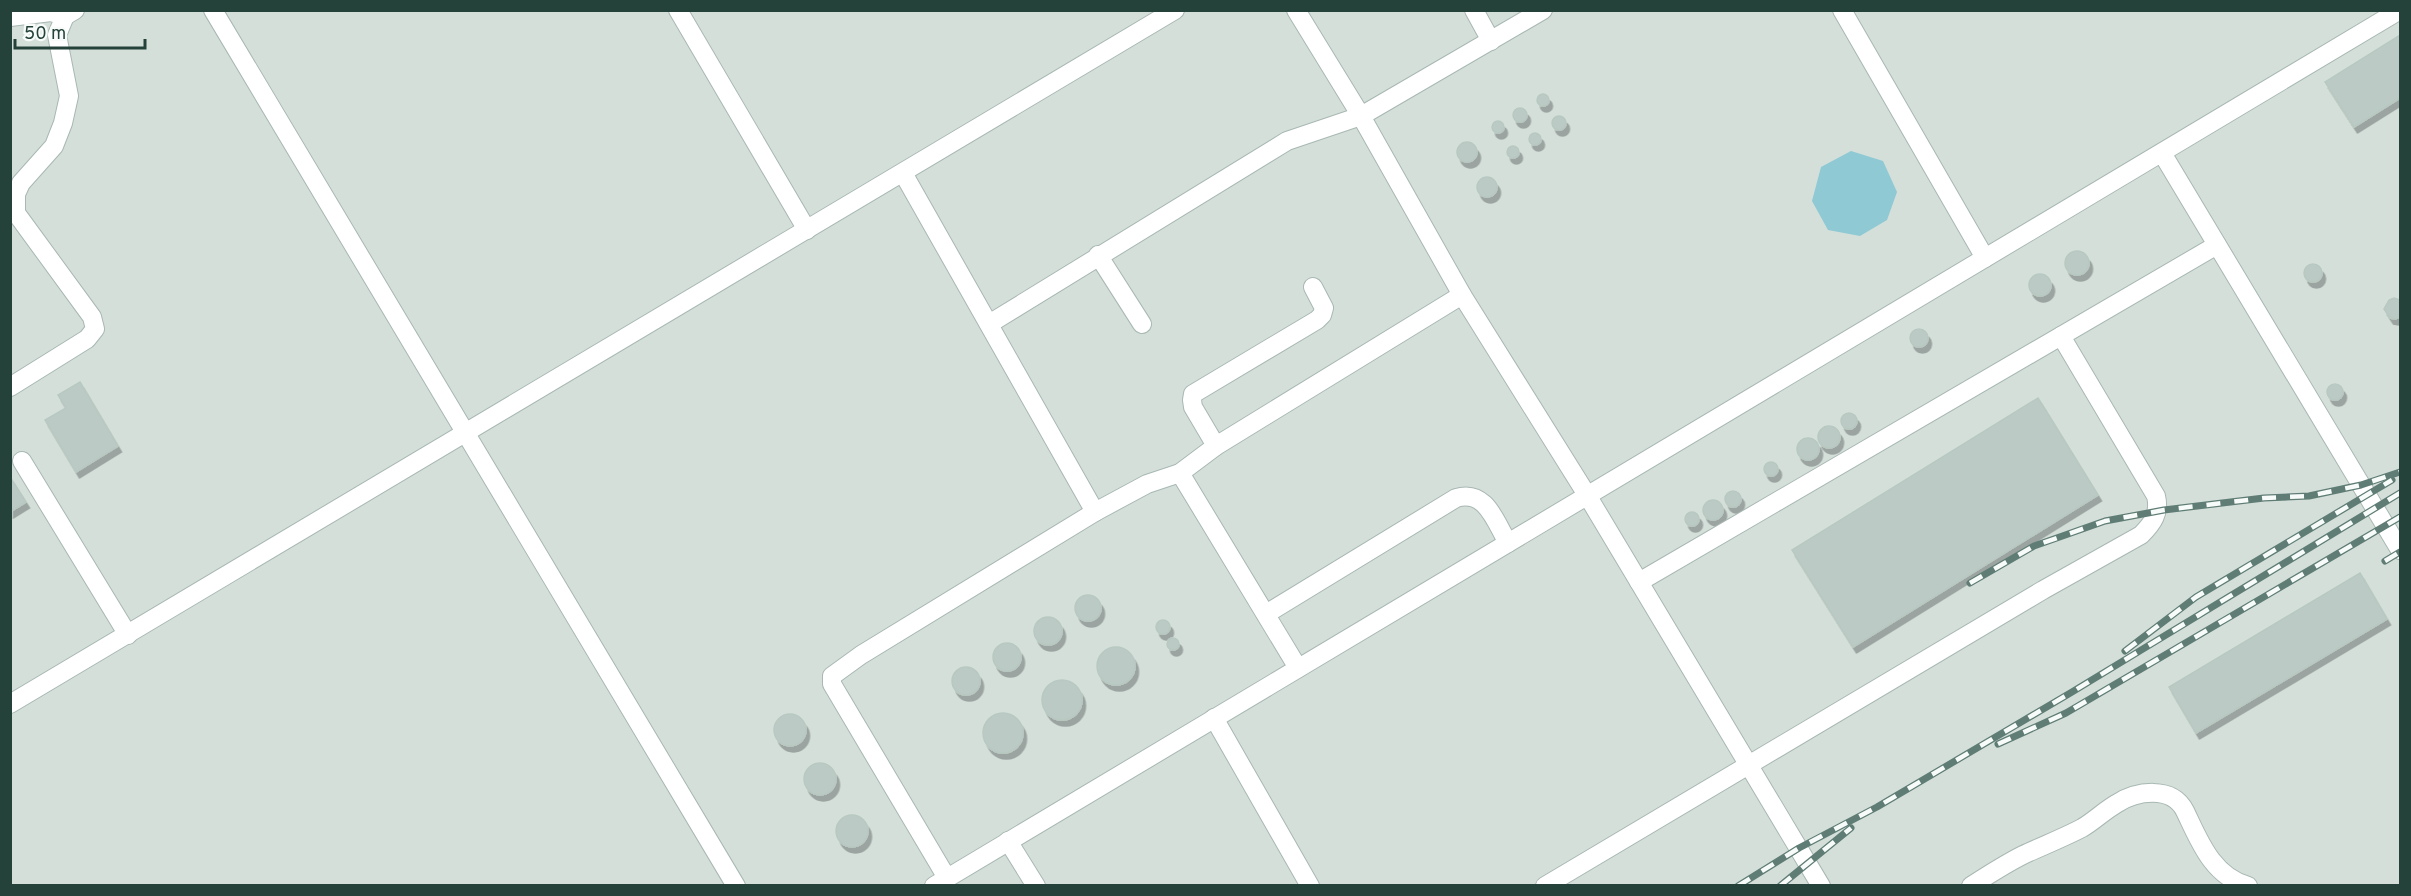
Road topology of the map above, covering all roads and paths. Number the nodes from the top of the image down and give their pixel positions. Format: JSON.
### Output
{"nodes":[{"id":1,"x":213,"y":10,"type":"edge"},
{"id":2,"x":678,"y":10,"type":"edge"},
{"id":3,"x":1175,"y":10,"type":"edge"},
{"id":4,"x":1296,"y":10,"type":"edge"},
{"id":5,"x":1474,"y":10,"type":"edge"},
{"id":6,"x":1543,"y":10,"type":"edge"},
{"id":7,"x":1842,"y":10,"type":"edge"},
{"id":8,"x":2400,"y":10,"type":"edge"},
{"id":9,"x":70,"y":13,"type":"edge"},
{"id":10,"x":10,"y":18,"type":"edge"},
{"id":11,"x":1491,"y":41,"type":"junction"},
{"id":12,"x":1361,"y":116,"type":"junction"},
{"id":13,"x":2162,"y":153,"type":"junction"},
{"id":14,"x":903,"y":173,"type":"junction"},
{"id":15,"x":807,"y":230,"type":"junction"},
{"id":16,"x":2217,"y":245,"type":"junction"},
{"id":17,"x":1098,"y":255,"type":"junction"},
{"id":18,"x":1985,"y":258,"type":"junction"},
{"id":19,"x":1313,"y":286,"type":"dead end"},
{"id":20,"x":1462,"y":295,"type":"junction"},
{"id":21,"x":988,"y":324,"type":"junction"},
{"id":22,"x":1142,"y":324,"type":"dead end"},
{"id":23,"x":2061,"y":336,"type":"junction"},
{"id":24,"x":10,"y":387,"type":"edge"},
{"id":25,"x":466,"y":433,"type":"junction"},
{"id":26,"x":1216,"y":446,"type":"junction"},
{"id":27,"x":22,"y":461,"type":"dead end"},
{"id":28,"x":1180,"y":473,"type":"junction"},
{"id":29,"x":1587,"y":495,"type":"junction"},
{"id":30,"x":1095,"y":512,"type":"junction"},
{"id":31,"x":1508,"y":543,"type":"junction"},
{"id":32,"x":2400,"y":550,"type":"edge"},
{"id":33,"x":1639,"y":582,"type":"junction"},
{"id":34,"x":1266,"y":614,"type":"junction"},
{"id":35,"x":128,"y":635,"type":"junction"},
{"id":36,"x":1298,"y":668,"type":"junction"},
{"id":37,"x":10,"y":704,"type":"edge"},
{"id":38,"x":1214,"y":718,"type":"junction"},
{"id":39,"x":1749,"y":765,"type":"junction"},
{"id":40,"x":1008,"y":842,"type":"junction"},
{"id":41,"x":941,"y":882,"type":"edge"},
{"id":42,"x":736,"y":885,"type":"edge"},
{"id":43,"x":1036,"y":885,"type":"edge"},
{"id":44,"x":1310,"y":885,"type":"edge"},
{"id":45,"x":1545,"y":885,"type":"edge"},
{"id":46,"x":1821,"y":885,"type":"edge"},
{"id":47,"x":1971,"y":885,"type":"edge"},
{"id":48,"x":2247,"y":885,"type":"edge"}],
"edges":[{"from":1,"to":25,"type":"lane"},
{"from":2,"to":15,"type":"lane"},
{"from":3,"to":14,"type":"lane"},
{"from":4,"to":12,"type":"lane"},
{"from":5,"to":11,"type":"lane"},
{"from":6,"to":11,"type":"lane"},
{"from":7,"to":18,"type":"lane"},
{"from":8,"to":13,"type":"lane"},
{"from":9,"to":10,"type":"lane"},
{"from":9,"to":24,"type":"lane"},
{"from":11,"to":12,"type":"lane"},
{"from":12,"to":17,"type":"lane"},
{"from":12,"to":20,"type":"lane"},
{"from":13,"to":16,"type":"lane"},
{"from":13,"to":18,"type":"lane"},
{"from":14,"to":15,"type":"lane"},
{"from":14,"to":21,"type":"lane"},
{"from":15,"to":25,"type":"lane"},
{"from":16,"to":23,"type":"lane"},
{"from":16,"to":32,"type":"lane"},
{"from":17,"to":21,"type":"lane"},
{"from":17,"to":22,"type":"lane"},
{"from":18,"to":29,"type":"lane"},
{"from":19,"to":26,"type":"lane"},
{"from":20,"to":26,"type":"lane"},
{"from":20,"to":29,"type":"lane"},
{"from":21,"to":30,"type":"lane"},
{"from":23,"to":33,"type":"lane"},
{"from":23,"to":39,"type":"lane"},
{"from":25,"to":35,"type":"lane"},
{"from":25,"to":42,"type":"lane"},
{"from":26,"to":28,"type":"lane"},
{"from":27,"to":35,"type":"lane"},
{"from":28,"to":30,"type":"lane"},
{"from":28,"to":34,"type":"lane"},
{"from":29,"to":31,"type":"lane"},
{"from":29,"to":33,"type":"lane"},
{"from":30,"to":41,"type":"lane"},
{"from":31,"to":34,"type":"lane"},
{"from":31,"to":36,"type":"lane"},
{"from":33,"to":39,"type":"lane"},
{"from":34,"to":36,"type":"lane"},
{"from":35,"to":37,"type":"lane"},
{"from":36,"to":38,"type":"lane"},
{"from":38,"to":40,"type":"lane"},
{"from":38,"to":44,"type":"lane"},
{"from":39,"to":45,"type":"lane"},
{"from":39,"to":46,"type":"lane"},
{"from":40,"to":41,"type":"lane"},
{"from":40,"to":43,"type":"lane"},
{"from":47,"to":48,"type":"lane"}]}
